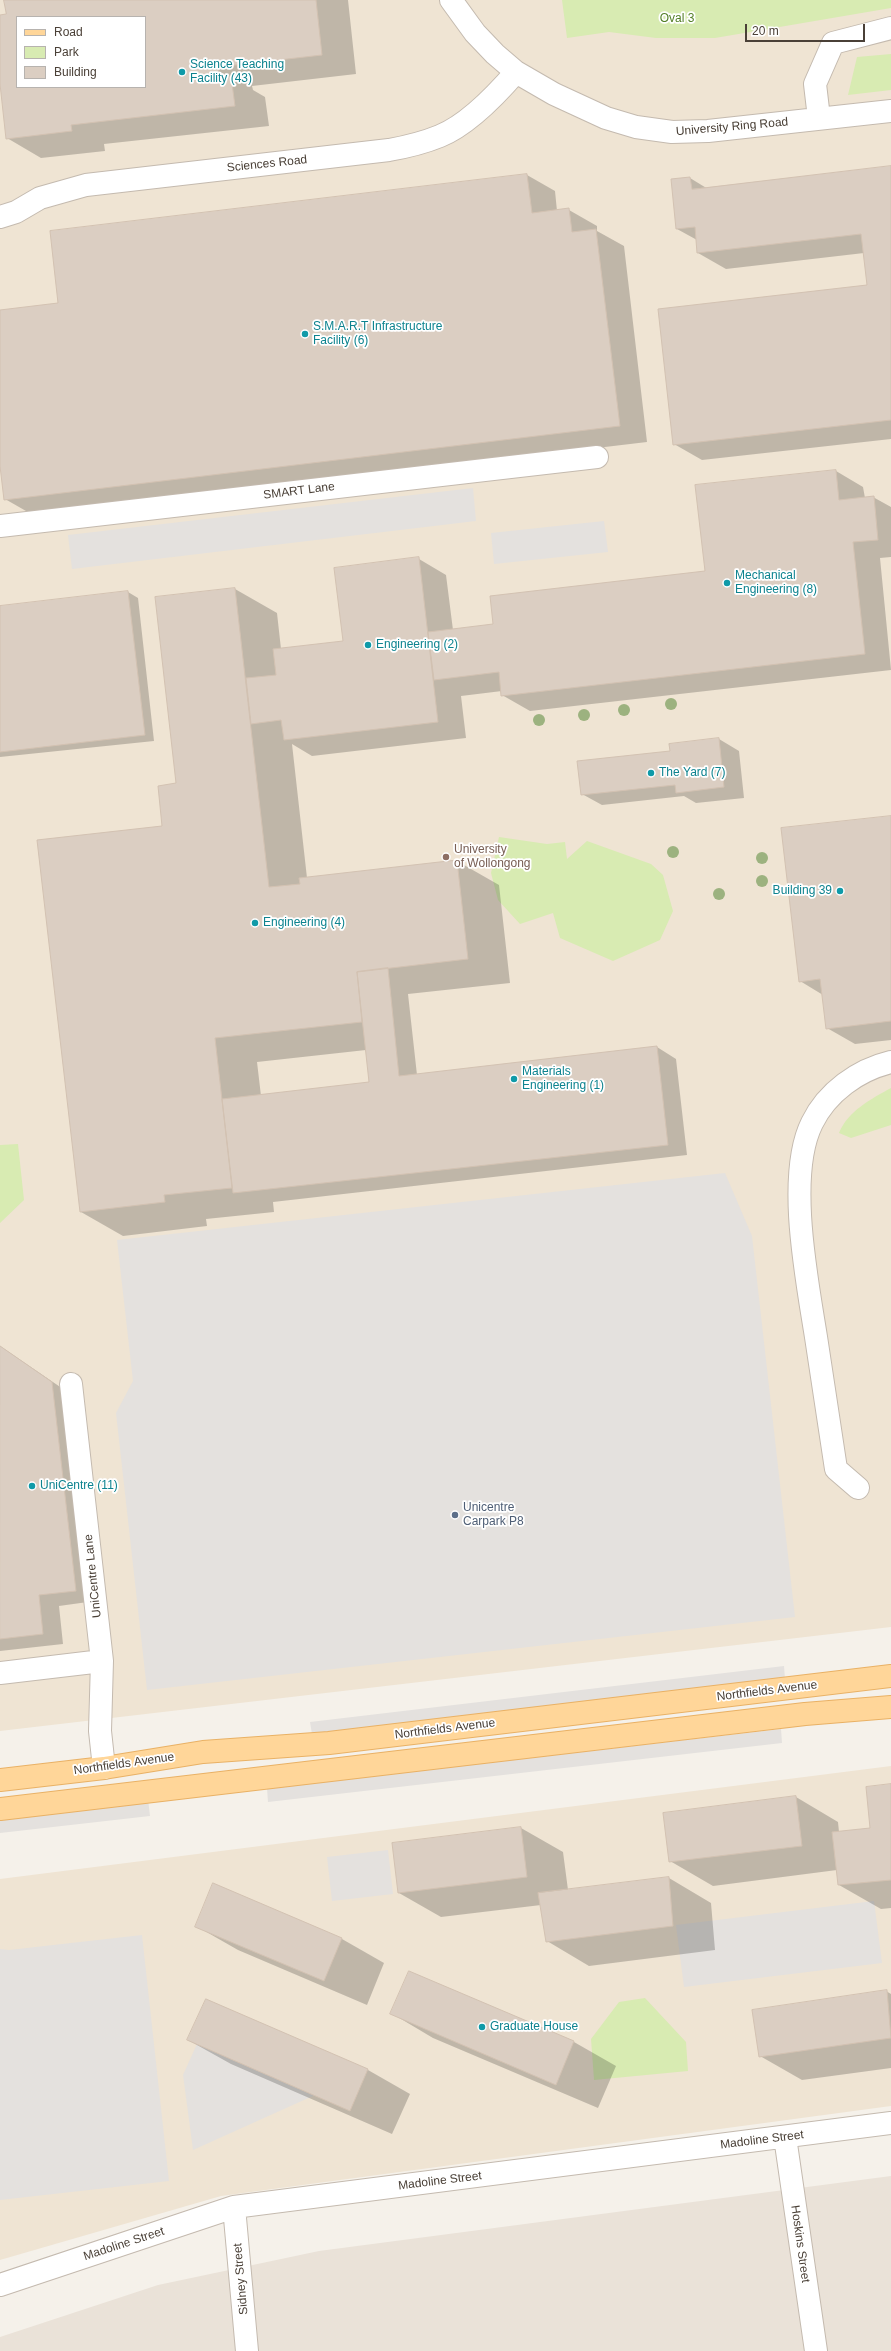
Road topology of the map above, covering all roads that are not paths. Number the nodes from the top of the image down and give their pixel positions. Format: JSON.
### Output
{"nodes":[{"id":1,"x":451,"y":0,"type":"edge"},
{"id":2,"x":891,"y":28,"type":"edge"},
{"id":3,"x":516,"y":72,"type":"junction"},
{"id":4,"x":891,"y":111,"type":"edge"},
{"id":5,"x":819,"y":118,"type":"junction"},
{"id":6,"x":0,"y":217,"type":"edge"},
{"id":7,"x":597,"y":457,"type":"dead end"},
{"id":8,"x":0,"y":526,"type":"edge"},
{"id":9,"x":891,"y":1062,"type":"edge"},
{"id":10,"x":71,"y":1384,"type":"dead end"},
{"id":11,"x":858,"y":1488,"type":"dead end"},
{"id":12,"x":102,"y":1661,"type":"junction"},
{"id":13,"x":0,"y":1673,"type":"edge"},
{"id":14,"x":891,"y":1676,"type":"edge"},
{"id":15,"x":891,"y":1707,"type":"edge"},
{"id":16,"x":104,"y":1768,"type":"junction"},
{"id":17,"x":0,"y":1780,"type":"edge"},
{"id":18,"x":0,"y":1809,"type":"edge"},
{"id":19,"x":891,"y":2123,"type":"edge"},
{"id":20,"x":785,"y":2138,"type":"junction"},
{"id":21,"x":234,"y":2208,"type":"junction"},
{"id":22,"x":0,"y":2285,"type":"edge"},
{"id":23,"x":247,"y":2351,"type":"edge"},
{"id":24,"x":816,"y":2351,"type":"edge"}],
"edges":[{"from":1,"to":3,"type":"street","name":"University Ring Road"},
{"from":2,"to":5,"type":"street"},
{"from":3,"to":5,"type":"street","name":"University Ring Road"},
{"from":3,"to":6,"type":"street","name":"Sciences Road"},
{"from":4,"to":5,"type":"street","name":"University Ring Road"},
{"from":7,"to":8,"type":"street","name":"SMART Lane"},
{"from":9,"to":11,"type":"street"},
{"from":10,"to":12,"type":"street","name":"UniCentre Lane"},
{"from":12,"to":13,"type":"street"},
{"from":12,"to":16,"type":"street","name":"UniCentre Lane"},
{"from":14,"to":16,"type":"main road","name":"Northfields Avenue"},
{"from":15,"to":18,"type":"main road"},
{"from":16,"to":17,"type":"main road","name":"Northfields Avenue"},
{"from":19,"to":20,"type":"street","name":"Madoline Street"},
{"from":20,"to":21,"type":"street","name":"Madoline Street"},
{"from":20,"to":24,"type":"street","name":"Hoskins Street"},
{"from":21,"to":22,"type":"street","name":"Madoline Street"},
{"from":21,"to":23,"type":"street","name":"Sidney Street"}]}
